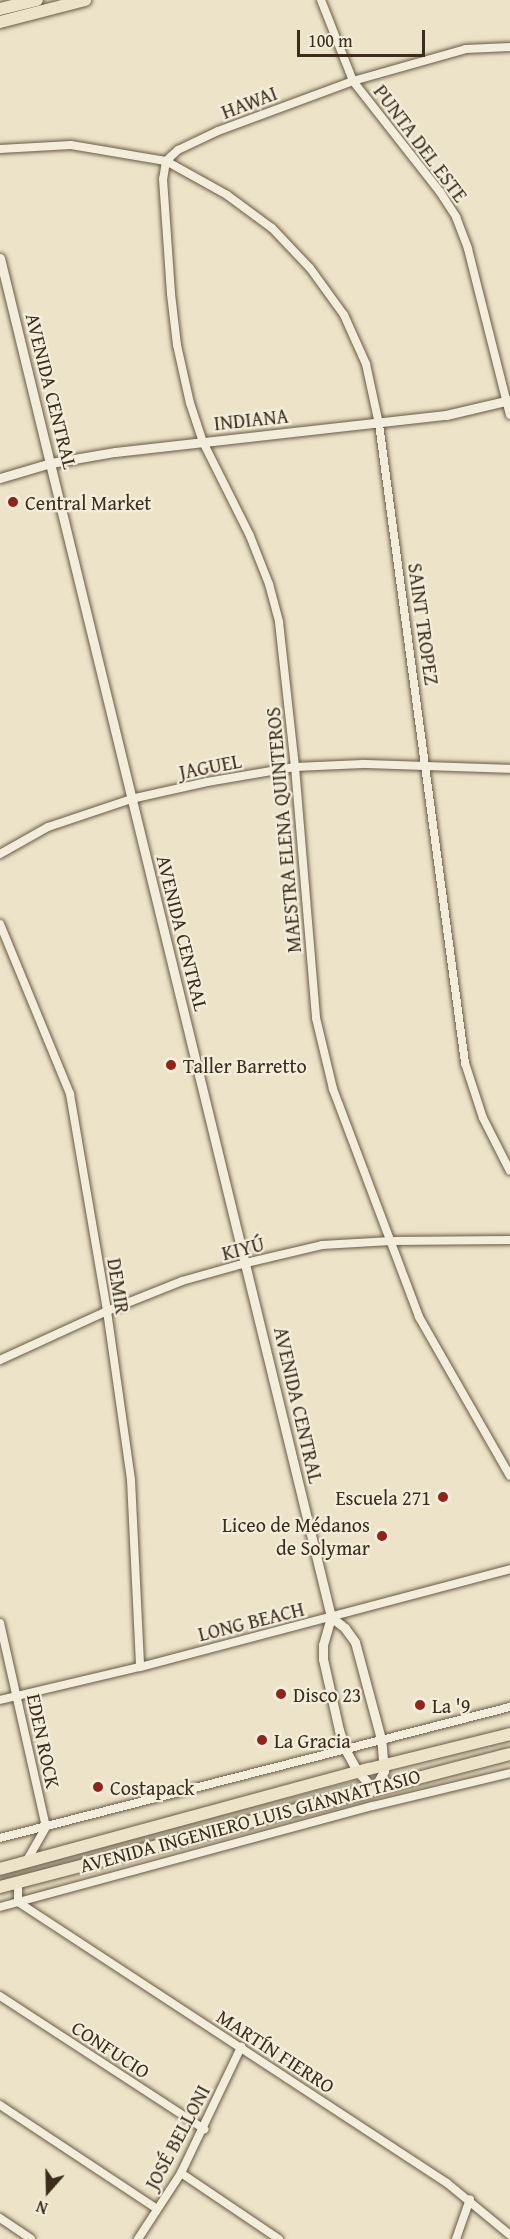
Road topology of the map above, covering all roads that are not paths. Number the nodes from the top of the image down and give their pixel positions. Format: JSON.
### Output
{"nodes":[{"id":1,"x":37,"y":0,"type":"edge"},
{"id":2,"x":86,"y":0,"type":"edge"},
{"id":3,"x":321,"y":0,"type":"edge"},
{"id":4,"x":0,"y":9,"type":"edge"},
{"id":5,"x":0,"y":22,"type":"edge"},
{"id":6,"x":510,"y":46,"type":"edge"},
{"id":7,"x":353,"y":81,"type":"junction"},
{"id":8,"x":0,"y":149,"type":"edge"},
{"id":9,"x":166,"y":161,"type":"junction"},
{"id":10,"x":0,"y":258,"type":"edge"},
{"id":11,"x":508,"y":400,"type":"edge"},
{"id":12,"x":510,"y":415,"type":"edge"},
{"id":13,"x":379,"y":424,"type":"junction"},
{"id":14,"x":203,"y":442,"type":"junction"},
{"id":15,"x":51,"y":463,"type":"junction"},
{"id":16,"x":0,"y":478,"type":"edge"},
{"id":17,"x":427,"y":766,"type":"junction"},
{"id":18,"x":296,"y":767,"type":"junction"},
{"id":19,"x":510,"y":769,"type":"edge"},
{"id":20,"x":131,"y":799,"type":"junction"},
{"id":21,"x":0,"y":854,"type":"edge"},
{"id":22,"x":0,"y":924,"type":"edge"},
{"id":23,"x":510,"y":1171,"type":"edge"},
{"id":24,"x":510,"y":1240,"type":"edge"},
{"id":25,"x":391,"y":1241,"type":"junction"},
{"id":26,"x":246,"y":1263,"type":"junction"},
{"id":27,"x":107,"y":1311,"type":"junction"},
{"id":28,"x":0,"y":1360,"type":"edge"},
{"id":29,"x":510,"y":1476,"type":"edge"},
{"id":30,"x":510,"y":1569,"type":"edge"},
{"id":31,"x":331,"y":1617,"type":"junction"},
{"id":32,"x":0,"y":1623,"type":"edge"},
{"id":33,"x":140,"y":1667,"type":"junction"},
{"id":34,"x":18,"y":1698,"type":"junction"},
{"id":35,"x":0,"y":1700,"type":"edge"},
{"id":36,"x":510,"y":1707,"type":"edge"},
{"id":37,"x":510,"y":1734,"type":"edge"},
{"id":38,"x":381,"y":1739,"type":"junction"},
{"id":39,"x":345,"y":1749,"type":"junction"},
{"id":40,"x":510,"y":1754,"type":"edge"},
{"id":41,"x":385,"y":1765,"type":"junction"},
{"id":42,"x":358,"y":1772,"type":"junction"},
{"id":43,"x":510,"y":1773,"type":"edge"},
{"id":44,"x":374,"y":1789,"type":"junction"},
{"id":45,"x":373,"y":1806,"type":"junction"},
{"id":46,"x":46,"y":1827,"type":"junction"},
{"id":47,"x":0,"y":1839,"type":"edge"},
{"id":48,"x":26,"y":1862,"type":"junction"},
{"id":49,"x":0,"y":1869,"type":"edge"},
{"id":50,"x":18,"y":1882,"type":"junction"},
{"id":51,"x":0,"y":1887,"type":"edge"},
{"id":52,"x":18,"y":1902,"type":"junction"},
{"id":53,"x":0,"y":1906,"type":"edge"},
{"id":54,"x":0,"y":1996,"type":"edge"},
{"id":55,"x":240,"y":2047,"type":"junction"},
{"id":56,"x":0,"y":2105,"type":"edge"},
{"id":57,"x":204,"y":2129,"type":"junction"},
{"id":58,"x":181,"y":2173,"type":"junction"},
{"id":59,"x":470,"y":2199,"type":"junction"},
{"id":60,"x":157,"y":2209,"type":"junction"},
{"id":61,"x":0,"y":2218,"type":"edge"},
{"id":62,"x":510,"y":2235,"type":"edge"},
{"id":63,"x":31,"y":2239,"type":"edge"},
{"id":64,"x":138,"y":2239,"type":"edge"},
{"id":65,"x":279,"y":2239,"type":"edge"},
{"id":66,"x":456,"y":2239,"type":"edge"}],
"edges":[{"from":1,"to":4,"type":"main road"},
{"from":2,"to":5,"type":"main road"},
{"from":3,"to":7,"type":"street","name":"PUNTA DEL ESTE"},
{"from":6,"to":7,"type":"street","name":"HAWAI"},
{"from":7,"to":9,"type":"street","name":"HAWAI"},
{"from":7,"to":11,"type":"street","name":"PUNTA DEL ESTE"},
{"from":8,"to":9,"type":"street"},
{"from":9,"to":13,"type":"street","name":"SAINT TROPEZ"},
{"from":9,"to":14,"type":"street","name":"MAESTRA ELENA QUINTEROS"},
{"from":10,"to":15,"type":"street","name":"AVENIDA CENTRAL"},
{"from":11,"to":12,"type":"street","name":"PUNTA DEL ESTE"},
{"from":11,"to":13,"type":"street","name":"INDIANA"},
{"from":13,"to":14,"type":"street","name":"INDIANA"},
{"from":13,"to":17,"type":"street","name":"SAINT TROPEZ"},
{"from":14,"to":15,"type":"street","name":"INDIANA"},
{"from":14,"to":18,"type":"street","name":"MAESTRA ELENA QUINTEROS"},
{"from":15,"to":16,"type":"street","name":"INDIANA"},
{"from":15,"to":20,"type":"street","name":"AVENIDA CENTRAL"},
{"from":17,"to":18,"type":"street","name":"JAGUEL"},
{"from":17,"to":19,"type":"street","name":"JAGUEL"},
{"from":17,"to":23,"type":"street","name":"SAINT TROPEZ"},
{"from":18,"to":20,"type":"street","name":"JAGUEL"},
{"from":18,"to":25,"type":"street","name":"MAESTRA ELENA QUINTEROS"},
{"from":20,"to":21,"type":"street","name":"JAGUEL"},
{"from":20,"to":26,"type":"street","name":"AVENIDA CENTRAL"},
{"from":22,"to":27,"type":"street","name":"DEMIR"},
{"from":24,"to":25,"type":"street","name":"KIYÚ"},
{"from":25,"to":26,"type":"street","name":"KIYÚ"},
{"from":25,"to":29,"type":"street","name":"MAESTRA ELENA QUINTEROS"},
{"from":26,"to":27,"type":"street","name":"KIYÚ"},
{"from":26,"to":31,"type":"street","name":"AVENIDA CENTRAL"},
{"from":27,"to":28,"type":"street","name":"KIYÚ"},
{"from":27,"to":33,"type":"street","name":"DEMIR"},
{"from":30,"to":31,"type":"street","name":"LONG BEACH"},
{"from":31,"to":33,"type":"street","name":"LONG BEACH"},
{"from":31,"to":38,"type":"street"},
{"from":31,"to":39,"type":"street","name":"AVENIDA CENTRAL"},
{"from":32,"to":34,"type":"street","name":"EDEN ROCK"},
{"from":33,"to":34,"type":"street","name":"LONG BEACH"},
{"from":34,"to":35,"type":"street","name":"LONG BEACH"},
{"from":34,"to":46,"type":"street","name":"EDEN ROCK"},
{"from":36,"to":38,"type":"street"},
{"from":37,"to":41,"type":"main road","name":"AVENIDA INGENIERO LUIS GIANNATTASIO"},
{"from":38,"to":39,"type":"street"},
{"from":38,"to":41,"type":"street"},
{"from":39,"to":42,"type":"street","name":"AVENIDA CENTRAL"},
{"from":39,"to":46,"type":"street"},
{"from":40,"to":44,"type":"main road","name":"AVENIDA INGENIERO LUIS GIANNATTASIO"},
{"from":41,"to":42,"type":"main road","name":"AVENIDA INGENIERO LUIS GIANNATTASIO"},
{"from":41,"to":44,"type":"street"},
{"from":42,"to":44,"type":"street","name":"AVENIDA CENTRAL"},
{"from":42,"to":48,"type":"main road","name":"AVENIDA INGENIERO LUIS GIANNATTASIO"},
{"from":43,"to":45,"type":"street","name":"AVENIDA INGENIERO LUIS GIANNATTASIO"},
{"from":44,"to":45,"type":"street"},
{"from":44,"to":50,"type":"main road","name":"AVENIDA INGENIERO LUIS GIANNATTASIO"},
{"from":45,"to":52,"type":"street","name":"AVENIDA INGENIERO LUIS GIANNATTASIO"},
{"from":46,"to":47,"type":"street"},
{"from":46,"to":48,"type":"street"},
{"from":48,"to":49,"type":"main road","name":"AVENIDA INGENIERO LUIS GIANNATTASIO"},
{"from":50,"to":51,"type":"main road","name":"AVENIDA INGENIERO LUIS GIANNATTASIO"},
{"from":50,"to":52,"type":"street"},
{"from":52,"to":53,"type":"street","name":"AVENIDA INGENIERO LUIS GIANNATTASIO"},
{"from":52,"to":55,"type":"street","name":"MARTÍN FIERRO"},
{"from":54,"to":57,"type":"street","name":"CONFUCIO"},
{"from":55,"to":57,"type":"street","name":"JOSÉ BELLONI"},
{"from":55,"to":59,"type":"street","name":"MARTÍN FIERRO"},
{"from":56,"to":60,"type":"street"},
{"from":57,"to":58,"type":"street","name":"JOSÉ BELLONI"},
{"from":58,"to":60,"type":"street","name":"JOSÉ BELLONI"},
{"from":58,"to":65,"type":"street"},
{"from":59,"to":62,"type":"street","name":"MARTÍN FIERRO"},
{"from":59,"to":66,"type":"street"},
{"from":60,"to":64,"type":"street","name":"JOSÉ BELLONI"},
{"from":61,"to":63,"type":"street"}]}
